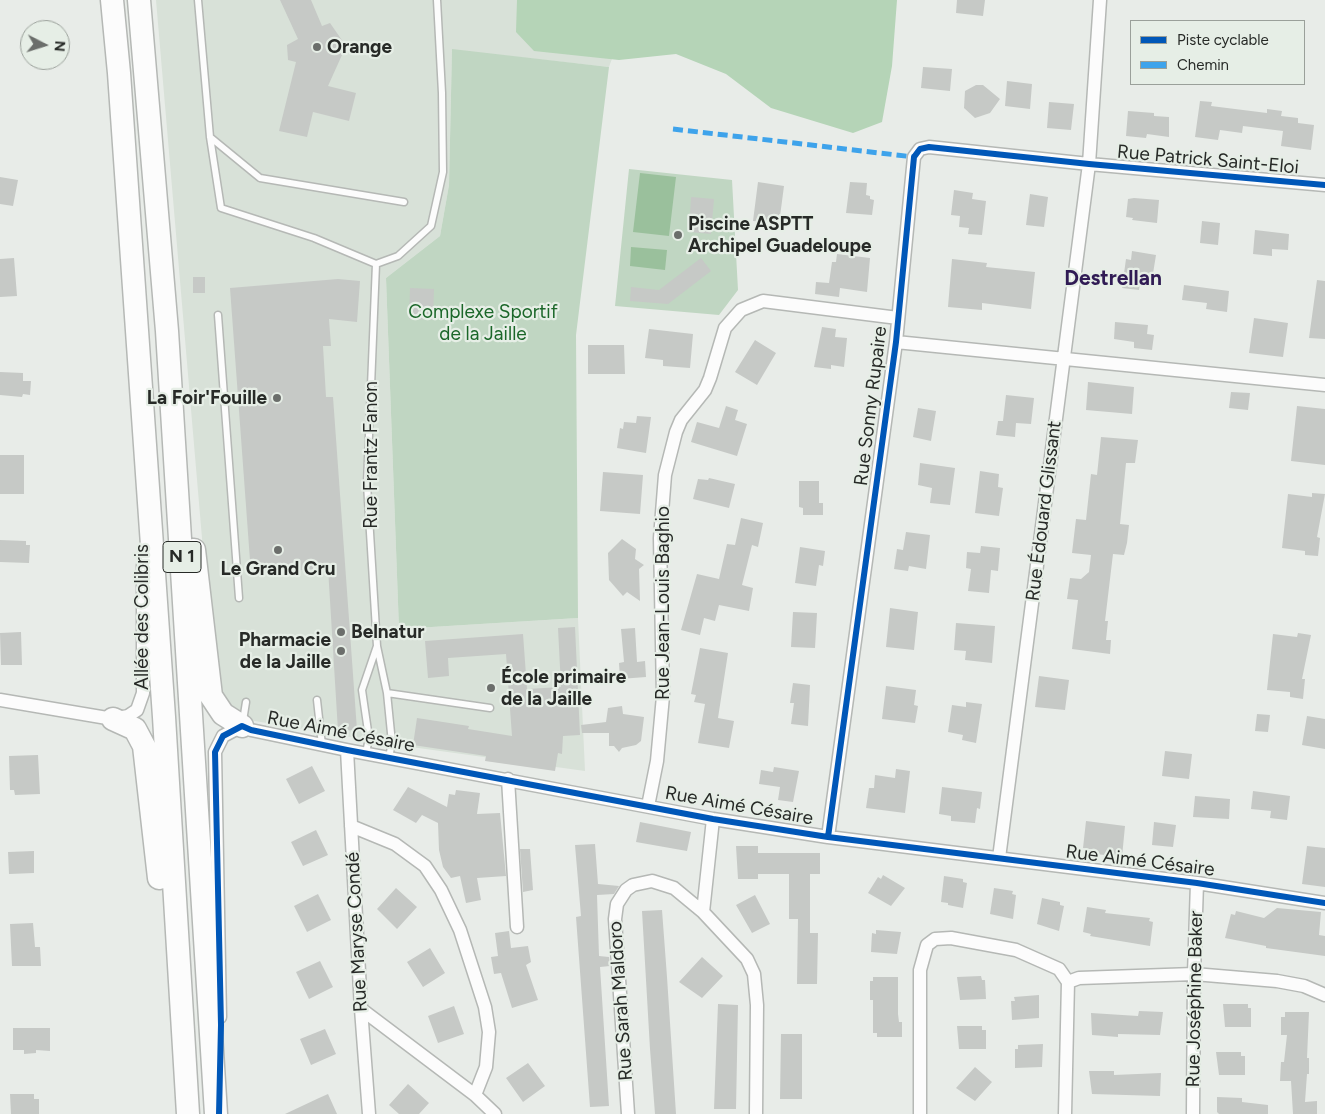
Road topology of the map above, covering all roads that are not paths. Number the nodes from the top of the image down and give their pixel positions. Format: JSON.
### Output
{"nodes":[{"id":1,"x":112,"y":0,"type":"edge"},
{"id":2,"x":139,"y":0,"type":"edge"},
{"id":3,"x":198,"y":0,"type":"edge"},
{"id":4,"x":437,"y":0,"type":"edge"},
{"id":5,"x":1100,"y":0,"type":"edge"},
{"id":6,"x":210,"y":138,"type":"junction"},
{"id":7,"x":1089,"y":164,"type":"junction"},
{"id":8,"x":1325,"y":185,"type":"edge"},
{"id":9,"x":404,"y":202,"type":"dead end"},
{"id":10,"x":376,"y":264,"type":"junction"},
{"id":11,"x":218,"y":315,"type":"dead end"},
{"id":12,"x":898,"y":318,"type":"junction"},
{"id":13,"x":896,"y":342,"type":"junction"},
{"id":14,"x":1063,"y":359,"type":"junction"},
{"id":15,"x":1325,"y":385,"type":"edge"},
{"id":16,"x":142,"y":412,"type":"junction"},
{"id":17,"x":176,"y":462,"type":"junction"},
{"id":18,"x":239,"y":598,"type":"dead end"},
{"id":19,"x":377,"y":646,"type":"junction"},
{"id":20,"x":387,"y":694,"type":"junction"},
{"id":21,"x":0,"y":700,"type":"edge"},
{"id":22,"x":317,"y":700,"type":"dead end"},
{"id":23,"x":246,"y":702,"type":"dead end"},
{"id":24,"x":490,"y":708,"type":"dead end"},
{"id":25,"x":113,"y":719,"type":"junction"},
{"id":26,"x":242,"y":726,"type":"junction"},
{"id":27,"x":322,"y":744,"type":"junction"},
{"id":28,"x":347,"y":750,"type":"junction"},
{"id":29,"x":366,"y":753,"type":"junction"},
{"id":30,"x":389,"y":758,"type":"junction"},
{"id":31,"x":508,"y":779,"type":"junction"},
{"id":32,"x":648,"y":806,"type":"junction"},
{"id":33,"x":713,"y":818,"type":"junction"},
{"id":34,"x":351,"y":826,"type":"junction"},
{"id":35,"x":828,"y":837,"type":"junction"},
{"id":36,"x":999,"y":858,"type":"junction"},
{"id":37,"x":1197,"y":883,"type":"junction"},
{"id":38,"x":1325,"y":903,"type":"edge"},
{"id":39,"x":703,"y":912,"type":"junction"},
{"id":40,"x":517,"y":927,"type":"dead end"},
{"id":41,"x":1194,"y":974,"type":"junction"},
{"id":42,"x":1068,"y":982,"type":"junction"},
{"id":43,"x":1325,"y":995,"type":"edge"},
{"id":44,"x":361,"y":1009,"type":"junction"},
{"id":45,"x":185,"y":1060,"type":"junction"},
{"id":46,"x":475,"y":1096,"type":"junction"},
{"id":47,"x":188,"y":1114,"type":"edge"},
{"id":48,"x":217,"y":1114,"type":"edge"},
{"id":49,"x":369,"y":1114,"type":"edge"},
{"id":50,"x":495,"y":1114,"type":"edge"},
{"id":51,"x":628,"y":1114,"type":"edge"},
{"id":52,"x":756,"y":1114,"type":"edge"},
{"id":53,"x":920,"y":1114,"type":"edge"},
{"id":54,"x":1065,"y":1114,"type":"edge"},
{"id":55,"x":1193,"y":1114,"type":"edge"}],
"edges":[{"from":1,"to":16,"type":"highway","number":"N 1"},
{"from":2,"to":17,"type":"highway","number":"N 1"},
{"from":3,"to":6,"type":"lane"},
{"from":4,"to":10,"type":"lane"},
{"from":5,"to":7,"type":"street","name":"Rue Édouard Glissant"},
{"from":6,"to":9,"type":"lane"},
{"from":6,"to":10,"type":"lane"},
{"from":7,"to":8,"type":"street","name":"Rue Patrick Saint-Eloi"},
{"from":7,"to":12,"type":"street","name":"Rue Sonny Rupaire"},
{"from":7,"to":14,"type":"street","name":"Rue Édouard Glissant"},
{"from":10,"to":19,"type":"lane","name":"Rue Frantz Fanon"},
{"from":11,"to":18,"type":"lane"},
{"from":12,"to":13,"type":"street","name":"Rue Sonny Rupaire"},
{"from":12,"to":32,"type":"street","name":"Rue Jean-Louis Baghio"},
{"from":13,"to":14,"type":"street"},
{"from":13,"to":35,"type":"street","name":"Rue Sonny Rupaire"},
{"from":14,"to":15,"type":"street"},
{"from":14,"to":36,"type":"street","name":"Rue Édouard Glissant"},
{"from":16,"to":25,"type":"street","name":"Allée des Colibris"},
{"from":16,"to":45,"type":"highway","number":"N 1"},
{"from":17,"to":26,"type":"highway"},
{"from":17,"to":48,"type":"highway","number":"N 1"},
{"from":19,"to":20,"type":"lane","name":"Rue Frantz Fanon"},
{"from":19,"to":29,"type":"lane","name":"Rue Frantz Fanon"},
{"from":20,"to":24,"type":"lane"},
{"from":20,"to":30,"type":"lane","name":"Rue Frantz Fanon"},
{"from":21,"to":25,"type":"street","name":"Allée des Colibris"},
{"from":22,"to":27,"type":"lane"},
{"from":23,"to":26,"type":"lane"},
{"from":25,"to":45,"type":"highway"},
{"from":26,"to":27,"type":"street","name":"Rue Aimé Césaire"},
{"from":26,"to":48,"type":"street"},
{"from":27,"to":28,"type":"street","name":"Rue Aimé Césaire"},
{"from":28,"to":29,"type":"street","name":"Rue Aimé Césaire"},
{"from":28,"to":34,"type":"street","name":"Rue Maryse Condé"},
{"from":29,"to":30,"type":"street","name":"Rue Aimé Césaire"},
{"from":30,"to":31,"type":"street","name":"Rue Aimé Césaire"},
{"from":31,"to":32,"type":"street","name":"Rue Aimé Césaire"},
{"from":31,"to":40,"type":"street"},
{"from":32,"to":33,"type":"street","name":"Rue Aimé Césaire"},
{"from":33,"to":35,"type":"street","name":"Rue Aimé Césaire"},
{"from":33,"to":39,"type":"street"},
{"from":34,"to":44,"type":"street","name":"Rue Maryse Condé"},
{"from":34,"to":46,"type":"street"},
{"from":35,"to":36,"type":"street","name":"Rue Aimé Césaire"},
{"from":36,"to":37,"type":"street","name":"Rue Aimé Césaire"},
{"from":37,"to":38,"type":"street","name":"Rue Aimé Césaire"},
{"from":37,"to":41,"type":"street","name":"Rue Joséphine Baker"},
{"from":39,"to":51,"type":"street","name":"Rue Sarah Maldoro"},
{"from":39,"to":52,"type":"street","name":"Rue Sarah Maldoro"},
{"from":41,"to":42,"type":"street"},
{"from":41,"to":43,"type":"street"},
{"from":41,"to":55,"type":"street","name":"Rue Joséphine Baker"},
{"from":42,"to":53,"type":"street"},
{"from":42,"to":54,"type":"street"},
{"from":44,"to":46,"type":"street"},
{"from":44,"to":49,"type":"street","name":"Rue Maryse Condé"},
{"from":45,"to":47,"type":"highway","number":"N 1"},
{"from":46,"to":50,"type":"street"}]}
